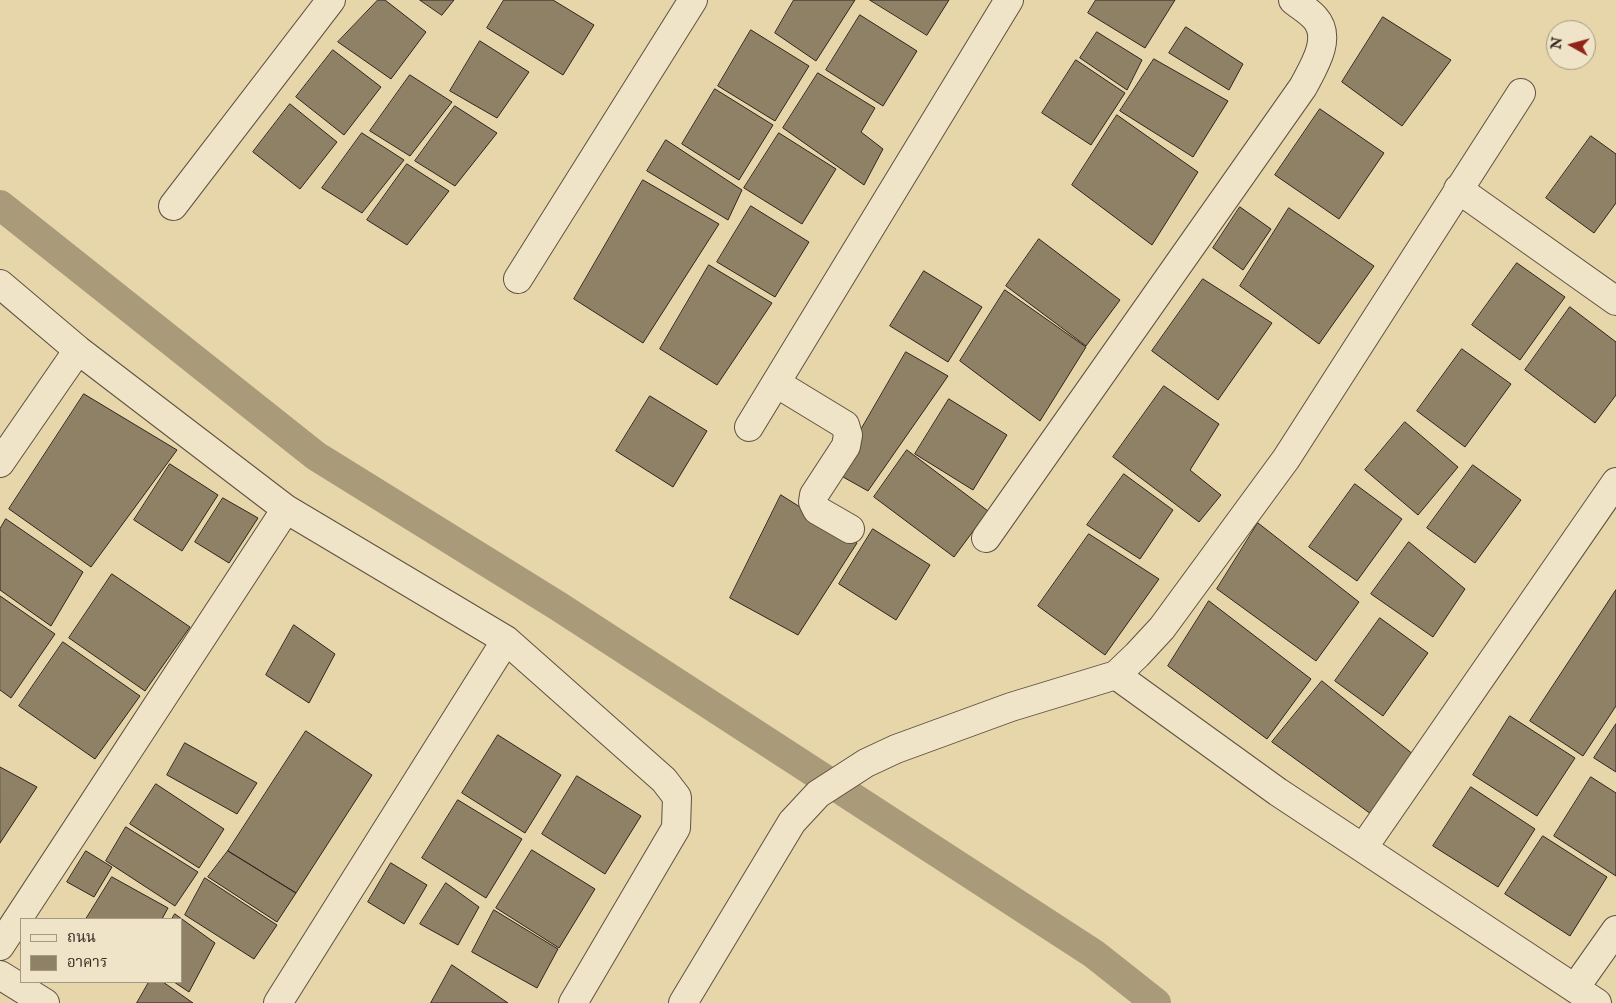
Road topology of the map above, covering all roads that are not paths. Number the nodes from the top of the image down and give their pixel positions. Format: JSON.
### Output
{"nodes":[{"id":1,"x":331,"y":0,"type":"edge"},
{"id":2,"x":694,"y":0,"type":"edge"},
{"id":3,"x":1009,"y":0,"type":"edge"},
{"id":4,"x":1293,"y":0,"type":"edge"},
{"id":5,"x":1521,"y":93,"type":"dead end"},
{"id":6,"x":1458,"y":189,"type":"junction"},
{"id":7,"x":173,"y":206,"type":"dead end"},
{"id":8,"x":518,"y":279,"type":"dead end"},
{"id":9,"x":0,"y":284,"type":"edge"},
{"id":10,"x":1616,"y":301,"type":"edge"},
{"id":11,"x":78,"y":350,"type":"junction"},
{"id":12,"x":776,"y":383,"type":"junction"},
{"id":13,"x":749,"y":427,"type":"dead end"},
{"id":14,"x":0,"y":463,"type":"edge"},
{"id":15,"x":1616,"y":482,"type":"edge"},
{"id":16,"x":286,"y":509,"type":"junction"},
{"id":17,"x":850,"y":529,"type":"dead end"},
{"id":18,"x":986,"y":538,"type":"dead end"},
{"id":19,"x":506,"y":640,"type":"junction"},
{"id":20,"x":1116,"y":675,"type":"junction"},
{"id":21,"x":1363,"y":848,"type":"junction"},
{"id":22,"x":1616,"y":930,"type":"edge"},
{"id":23,"x":0,"y":946,"type":"edge"},
{"id":24,"x":0,"y":975,"type":"edge"},
{"id":25,"x":1586,"y":996,"type":"edge"},
{"id":26,"x":45,"y":1003,"type":"edge"},
{"id":27,"x":278,"y":1003,"type":"edge"},
{"id":28,"x":573,"y":1003,"type":"edge"},
{"id":29,"x":683,"y":1003,"type":"edge"}],
"edges":[{"from":1,"to":7,"type":"street"},
{"from":2,"to":8,"type":"street"},
{"from":3,"to":12,"type":"street"},
{"from":4,"to":18,"type":"street"},
{"from":5,"to":6,"type":"street"},
{"from":6,"to":10,"type":"street"},
{"from":6,"to":20,"type":"street"},
{"from":9,"to":11,"type":"street"},
{"from":11,"to":14,"type":"street"},
{"from":11,"to":16,"type":"street"},
{"from":12,"to":13,"type":"street"},
{"from":12,"to":17,"type":"street"},
{"from":15,"to":21,"type":"street"},
{"from":16,"to":19,"type":"street"},
{"from":16,"to":23,"type":"street"},
{"from":19,"to":27,"type":"street"},
{"from":19,"to":28,"type":"street"},
{"from":20,"to":21,"type":"street"},
{"from":20,"to":29,"type":"street"},
{"from":21,"to":25,"type":"street"},
{"from":22,"to":25,"type":"street"},
{"from":24,"to":26,"type":"street"}]}
